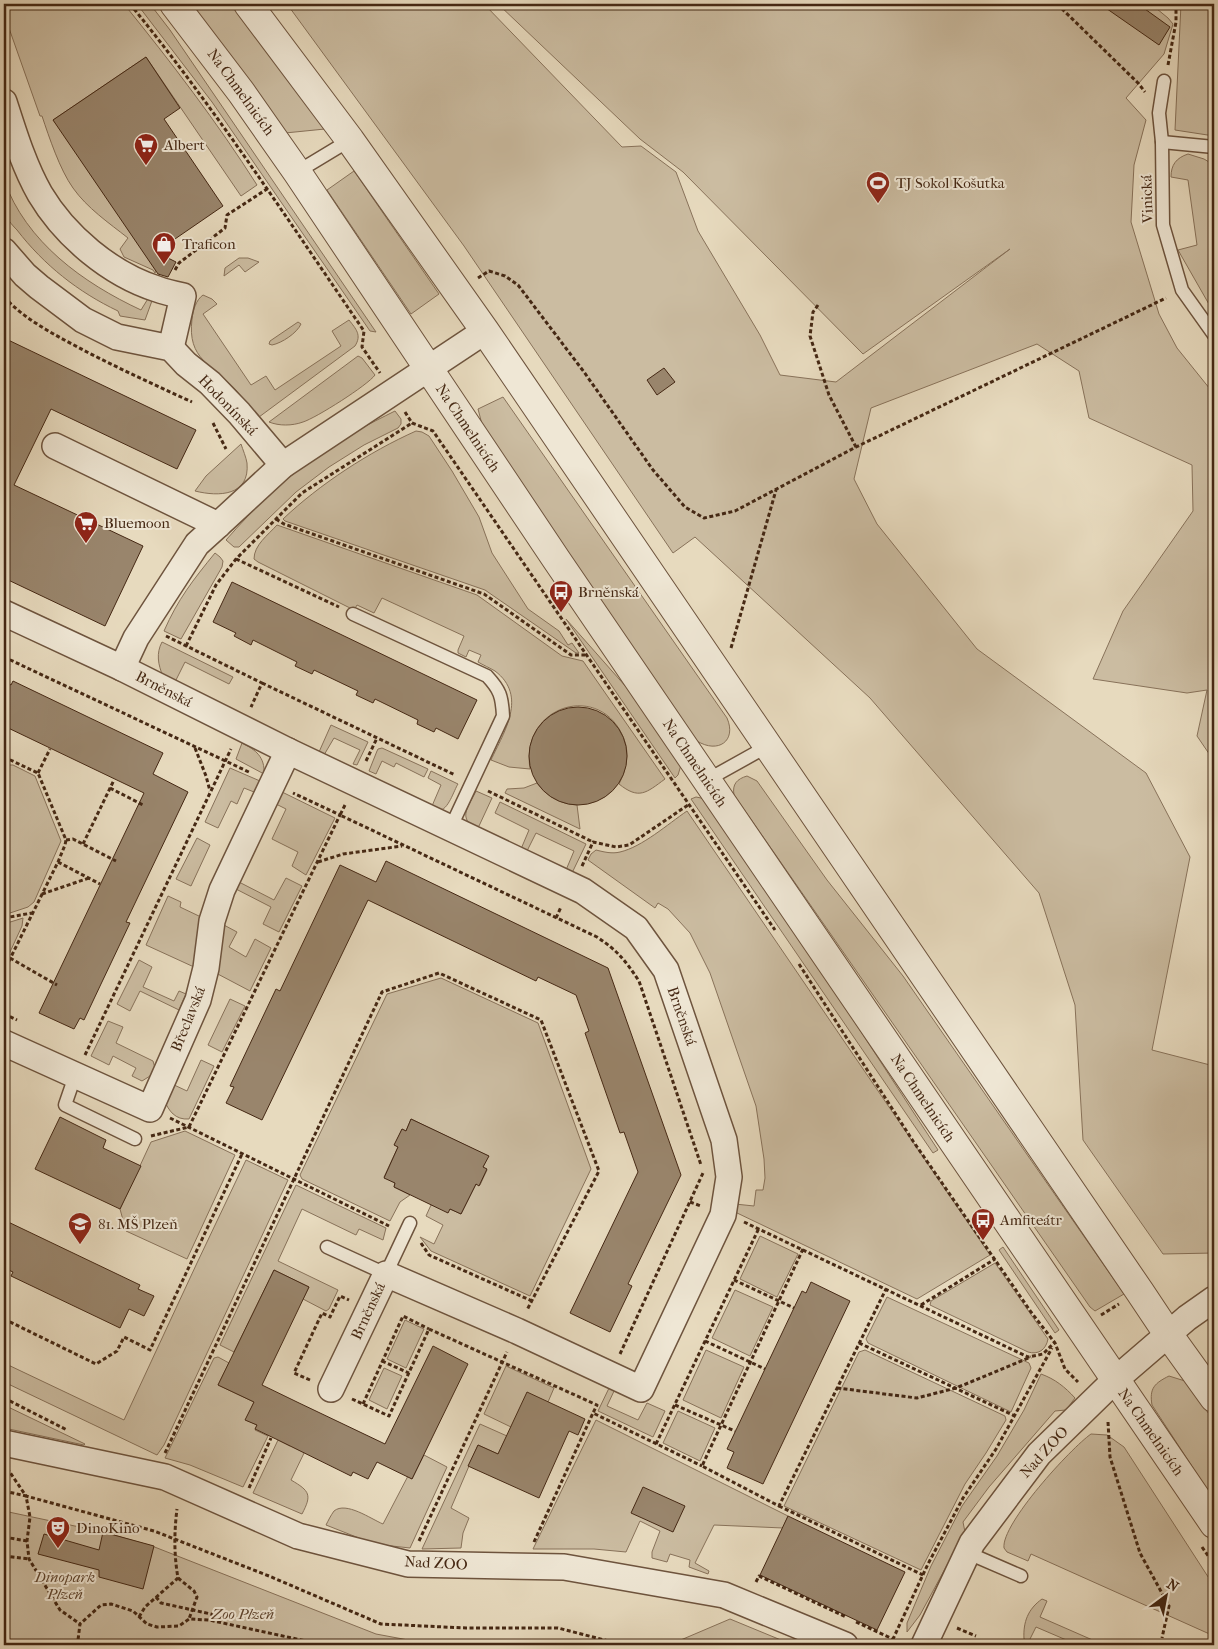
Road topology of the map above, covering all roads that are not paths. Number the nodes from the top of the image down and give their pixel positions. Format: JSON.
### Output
{"nodes":[{"id":1,"x":174,"y":4,"type":"edge"},
{"id":2,"x":248,"y":4,"type":"edge"},
{"id":3,"x":1164,"y":80,"type":"road end"},
{"id":4,"x":4,"y":102,"type":"edge"},
{"id":5,"x":350,"y":140,"type":"junction"},
{"id":6,"x":1162,"y":142,"type":"junction"},
{"id":7,"x":1214,"y":147,"type":"edge"},
{"id":8,"x":297,"y":172,"type":"junction"},
{"id":9,"x":4,"y":251,"type":"edge"},
{"id":10,"x":485,"y":331,"type":"junction"},
{"id":11,"x":1214,"y":335,"type":"edge"},
{"id":12,"x":171,"y":348,"type":"junction"},
{"id":13,"x":428,"y":370,"type":"junction"},
{"id":14,"x":55,"y":446,"type":"dead end"},
{"id":15,"x":282,"y":466,"type":"junction"},
{"id":16,"x":218,"y":525,"type":"junction"},
{"id":17,"x":4,"y":613,"type":"edge"},
{"id":18,"x":353,"y":614,"type":"road end"},
{"id":19,"x":122,"y":668,"type":"junction"},
{"id":20,"x":768,"y":746,"type":"junction"},
{"id":21,"x":288,"y":751,"type":"junction"},
{"id":22,"x":707,"y":780,"type":"junction"},
{"id":23,"x":450,"y":828,"type":"junction"},
{"id":24,"x":4,"y":1043,"type":"edge"},
{"id":25,"x":75,"y":1076,"type":"junction"},
{"id":26,"x":135,"y":1139,"type":"road end"},
{"id":27,"x":408,"y":1228,"type":"road end"},
{"id":28,"x":327,"y":1247,"type":"dead end"},
{"id":29,"x":386,"y":1274,"type":"junction"},
{"id":30,"x":1214,"y":1300,"type":"edge"},
{"id":31,"x":1168,"y":1334,"type":"junction"},
{"id":32,"x":1115,"y":1380,"type":"junction"},
{"id":33,"x":331,"y":1389,"type":"road end"},
{"id":34,"x":1214,"y":1398,"type":"edge"},
{"id":35,"x":4,"y":1443,"type":"edge"},
{"id":36,"x":1206,"y":1532,"type":"edge"},
{"id":37,"x":968,"y":1553,"type":"junction"},
{"id":38,"x":1021,"y":1576,"type":"dead end"},
{"id":39,"x":845,"y":1645,"type":"edge"},
{"id":40,"x":924,"y":1645,"type":"edge"}],
"edges":[{"from":1,"to":8,"type":"street","name":"Na Chmelnicích"},
{"from":2,"to":5,"type":"street"},
{"from":3,"to":6,"type":"lane","name":"Vinická"},
{"from":4,"to":12,"type":"street"},
{"from":5,"to":8,"type":"lane"},
{"from":5,"to":10,"type":"street"},
{"from":6,"to":7,"type":"lane"},
{"from":6,"to":11,"type":"lane","name":"Vinická"},
{"from":8,"to":13,"type":"street","name":"Na Chmelnicích"},
{"from":9,"to":12,"type":"street"},
{"from":10,"to":13,"type":"street"},
{"from":10,"to":20,"type":"street"},
{"from":12,"to":15,"type":"street","name":"Hodonínská"},
{"from":13,"to":15,"type":"street"},
{"from":13,"to":22,"type":"street","name":"Na Chmelnicích"},
{"from":14,"to":16,"type":"street"},
{"from":15,"to":16,"type":"street"},
{"from":16,"to":19,"type":"street"},
{"from":17,"to":19,"type":"street","name":"Brněnská"},
{"from":18,"to":23,"type":"lane"},
{"from":19,"to":21,"type":"street","name":"Brněnská"},
{"from":20,"to":22,"type":"lane"},
{"from":20,"to":31,"type":"street"},
{"from":21,"to":23,"type":"street","name":"Brněnská"},
{"from":21,"to":25,"type":"street","name":"Břeclavská"},
{"from":22,"to":32,"type":"street","name":"Na Chmelnicích"},
{"from":23,"to":29,"type":"street","name":"Brněnská"},
{"from":24,"to":25,"type":"street"},
{"from":25,"to":26,"type":"lane"},
{"from":27,"to":29,"type":"lane"},
{"from":28,"to":29,"type":"lane"},
{"from":29,"to":33,"type":"street","name":"Brněnská"},
{"from":30,"to":31,"type":"street","name":"Nad ZOO"},
{"from":31,"to":32,"type":"street","name":"Nad ZOO"},
{"from":31,"to":34,"type":"street"},
{"from":32,"to":36,"type":"street","name":"Na Chmelnicích"},
{"from":32,"to":37,"type":"street","name":"Nad ZOO"},
{"from":35,"to":39,"type":"street","name":"Nad ZOO"},
{"from":37,"to":38,"type":"lane"},
{"from":37,"to":40,"type":"street","name":"Nad ZOO"}]}
